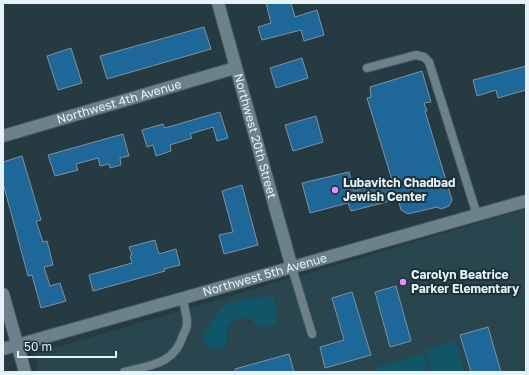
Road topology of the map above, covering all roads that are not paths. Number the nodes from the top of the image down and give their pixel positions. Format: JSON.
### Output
{"nodes":[{"id":1,"x":218,"y":3,"type":"edge"},
{"id":2,"x":235,"y":68,"type":"junction"},
{"id":3,"x":367,"y":68,"type":"dead end"},
{"id":4,"x":3,"y":136,"type":"edge"},
{"id":5,"x":526,"y":201,"type":"edge"},
{"id":6,"x":477,"y":215,"type":"junction"},
{"id":7,"x":292,"y":268,"type":"junction"},
{"id":8,"x":3,"y":294,"type":"edge"},
{"id":9,"x":183,"y":299,"type":"junction"},
{"id":10,"x":312,"y":334,"type":"dead end"},
{"id":11,"x":18,"y":345,"type":"junction"},
{"id":12,"x":3,"y":349,"type":"edge"},
{"id":13,"x":25,"y":372,"type":"edge"},
{"id":14,"x":124,"y":372,"type":"edge"}],
"edges":[{"from":1,"to":2,"type":"street","name":"Northwest 20th Street"},
{"from":2,"to":4,"type":"street","name":"Northwest 4th Avenue"},
{"from":2,"to":7,"type":"street","name":"Northwest 20th Street"},
{"from":3,"to":6,"type":"lane"},
{"from":5,"to":6,"type":"street","name":"Northwest 5th Avenue"},
{"from":6,"to":7,"type":"street","name":"Northwest 5th Avenue"},
{"from":7,"to":9,"type":"street","name":"Northwest 5th Avenue"},
{"from":7,"to":10,"type":"lane"},
{"from":8,"to":11,"type":"street"},
{"from":9,"to":11,"type":"street","name":"Northwest 5th Avenue"},
{"from":9,"to":14,"type":"lane"},
{"from":11,"to":12,"type":"street","name":"Northwest 5th Avenue"},
{"from":11,"to":13,"type":"street"}]}
